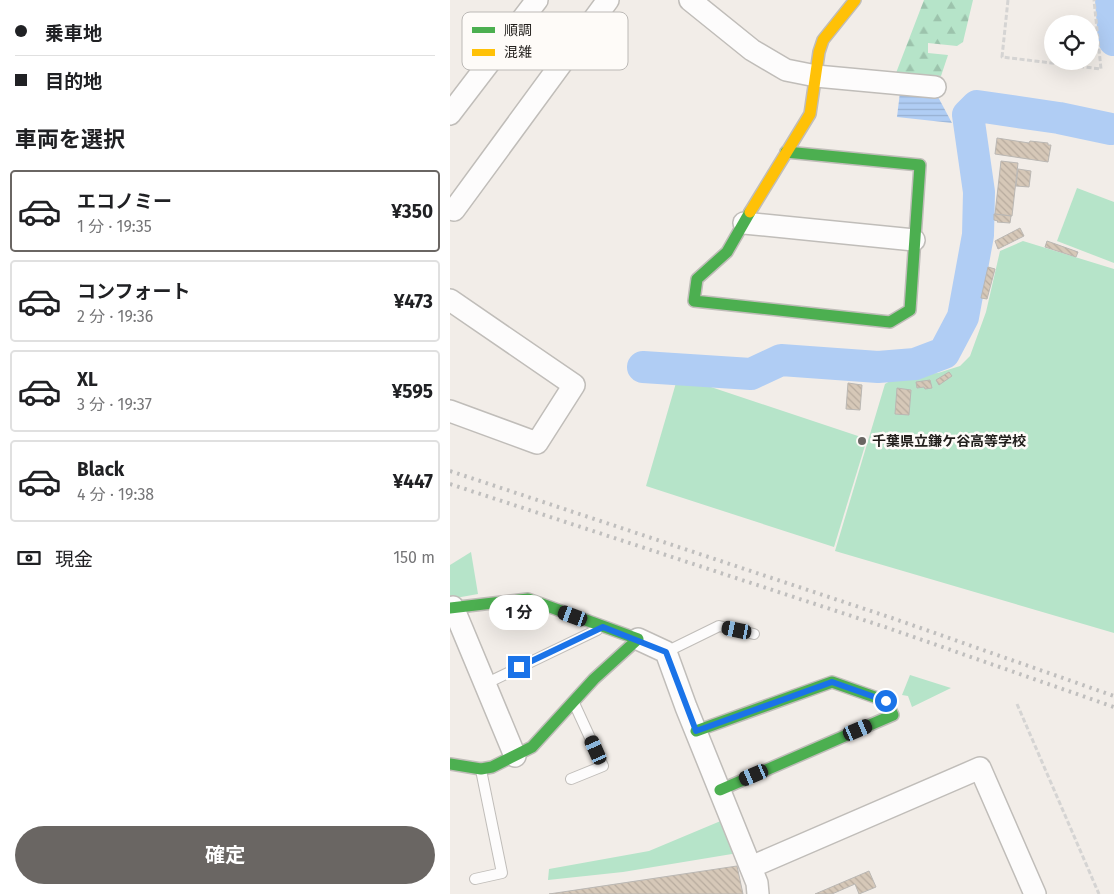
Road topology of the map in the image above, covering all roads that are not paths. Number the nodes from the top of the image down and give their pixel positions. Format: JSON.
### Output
{"nodes":[{"id":1,"x":537,"y":0,"type":"edge"},
{"id":2,"x":608,"y":0,"type":"edge"},
{"id":3,"x":690,"y":0,"type":"edge"},
{"id":4,"x":855,"y":0,"type":"edge"},
{"id":5,"x":528,"y":12,"type":"edge"},
{"id":6,"x":599,"y":12,"type":"edge"},
{"id":7,"x":484,"y":70,"type":"edge"},
{"id":8,"x":557,"y":70,"type":"edge"},
{"id":9,"x":816,"y":76,"type":"junction"},
{"id":10,"x":935,"y":87,"type":"dead end"},
{"id":11,"x":450,"y":114,"type":"edge"},
{"id":12,"x":786,"y":152,"type":"junction"},
{"id":13,"x":454,"y":210,"type":"dead end"},
{"id":14,"x":744,"y":223,"type":"junction"},
{"id":15,"x":914,"y":240,"type":"junction"},
{"id":16,"x":450,"y":300,"type":"edge"},
{"id":17,"x":450,"y":411,"type":"edge"},
{"id":18,"x":451,"y":607,"type":"edge"},
{"id":19,"x":603,"y":627,"type":"junction"},
{"id":20,"x":754,"y":634,"type":"dead end"},
{"id":21,"x":638,"y":639,"type":"junction"},
{"id":22,"x":666,"y":652,"type":"junction"},
{"id":23,"x":485,"y":684,"type":"junction"},
{"id":24,"x":574,"y":701,"type":"junction"},
{"id":25,"x":696,"y":731,"type":"junction"},
{"id":26,"x":516,"y":756,"type":"junction"},
{"id":27,"x":450,"y":764,"type":"edge"},
{"id":28,"x":481,"y":769,"type":"junction"},
{"id":29,"x":571,"y":779,"type":"dead end"},
{"id":30,"x":720,"y":790,"type":"junction"},
{"id":31,"x":751,"y":867,"type":"junction"},
{"id":32,"x":475,"y":878,"type":"dead end"},
{"id":33,"x":758,"y":894,"type":"edge"},
{"id":34,"x":1035,"y":894,"type":"edge"}],
"edges":[{"from":1,"to":5,"type":"street"},
{"from":2,"to":6,"type":"street"},
{"from":3,"to":9,"type":"street"},
{"from":4,"to":9,"type":"street"},
{"from":7,"to":11,"type":"street"},
{"from":8,"to":13,"type":"street"},
{"from":9,"to":10,"type":"street"},
{"from":9,"to":12,"type":"street"},
{"from":12,"to":14,"type":"street"},
{"from":12,"to":15,"type":"street"},
{"from":14,"to":15,"type":"street"},
{"from":14,"to":15,"type":"street"},
{"from":16,"to":17,"type":"street"},
{"from":18,"to":19,"type":"street"},
{"from":18,"to":23,"type":"street"},
{"from":19,"to":21,"type":"street"},
{"from":19,"to":23,"type":"lane"},
{"from":20,"to":22,"type":"lane"},
{"from":21,"to":22,"type":"street"},
{"from":21,"to":24,"type":"street"},
{"from":22,"to":25,"type":"street"},
{"from":23,"to":26,"type":"street"},
{"from":24,"to":26,"type":"street"},
{"from":24,"to":29,"type":"lane"},
{"from":25,"to":30,"type":"street"},
{"from":25,"to":30,"type":"street"},
{"from":26,"to":28,"type":"street"},
{"from":27,"to":28,"type":"street"},
{"from":28,"to":32,"type":"lane"},
{"from":30,"to":31,"type":"street"},
{"from":31,"to":33,"type":"street"},
{"from":31,"to":34,"type":"street"}]}
